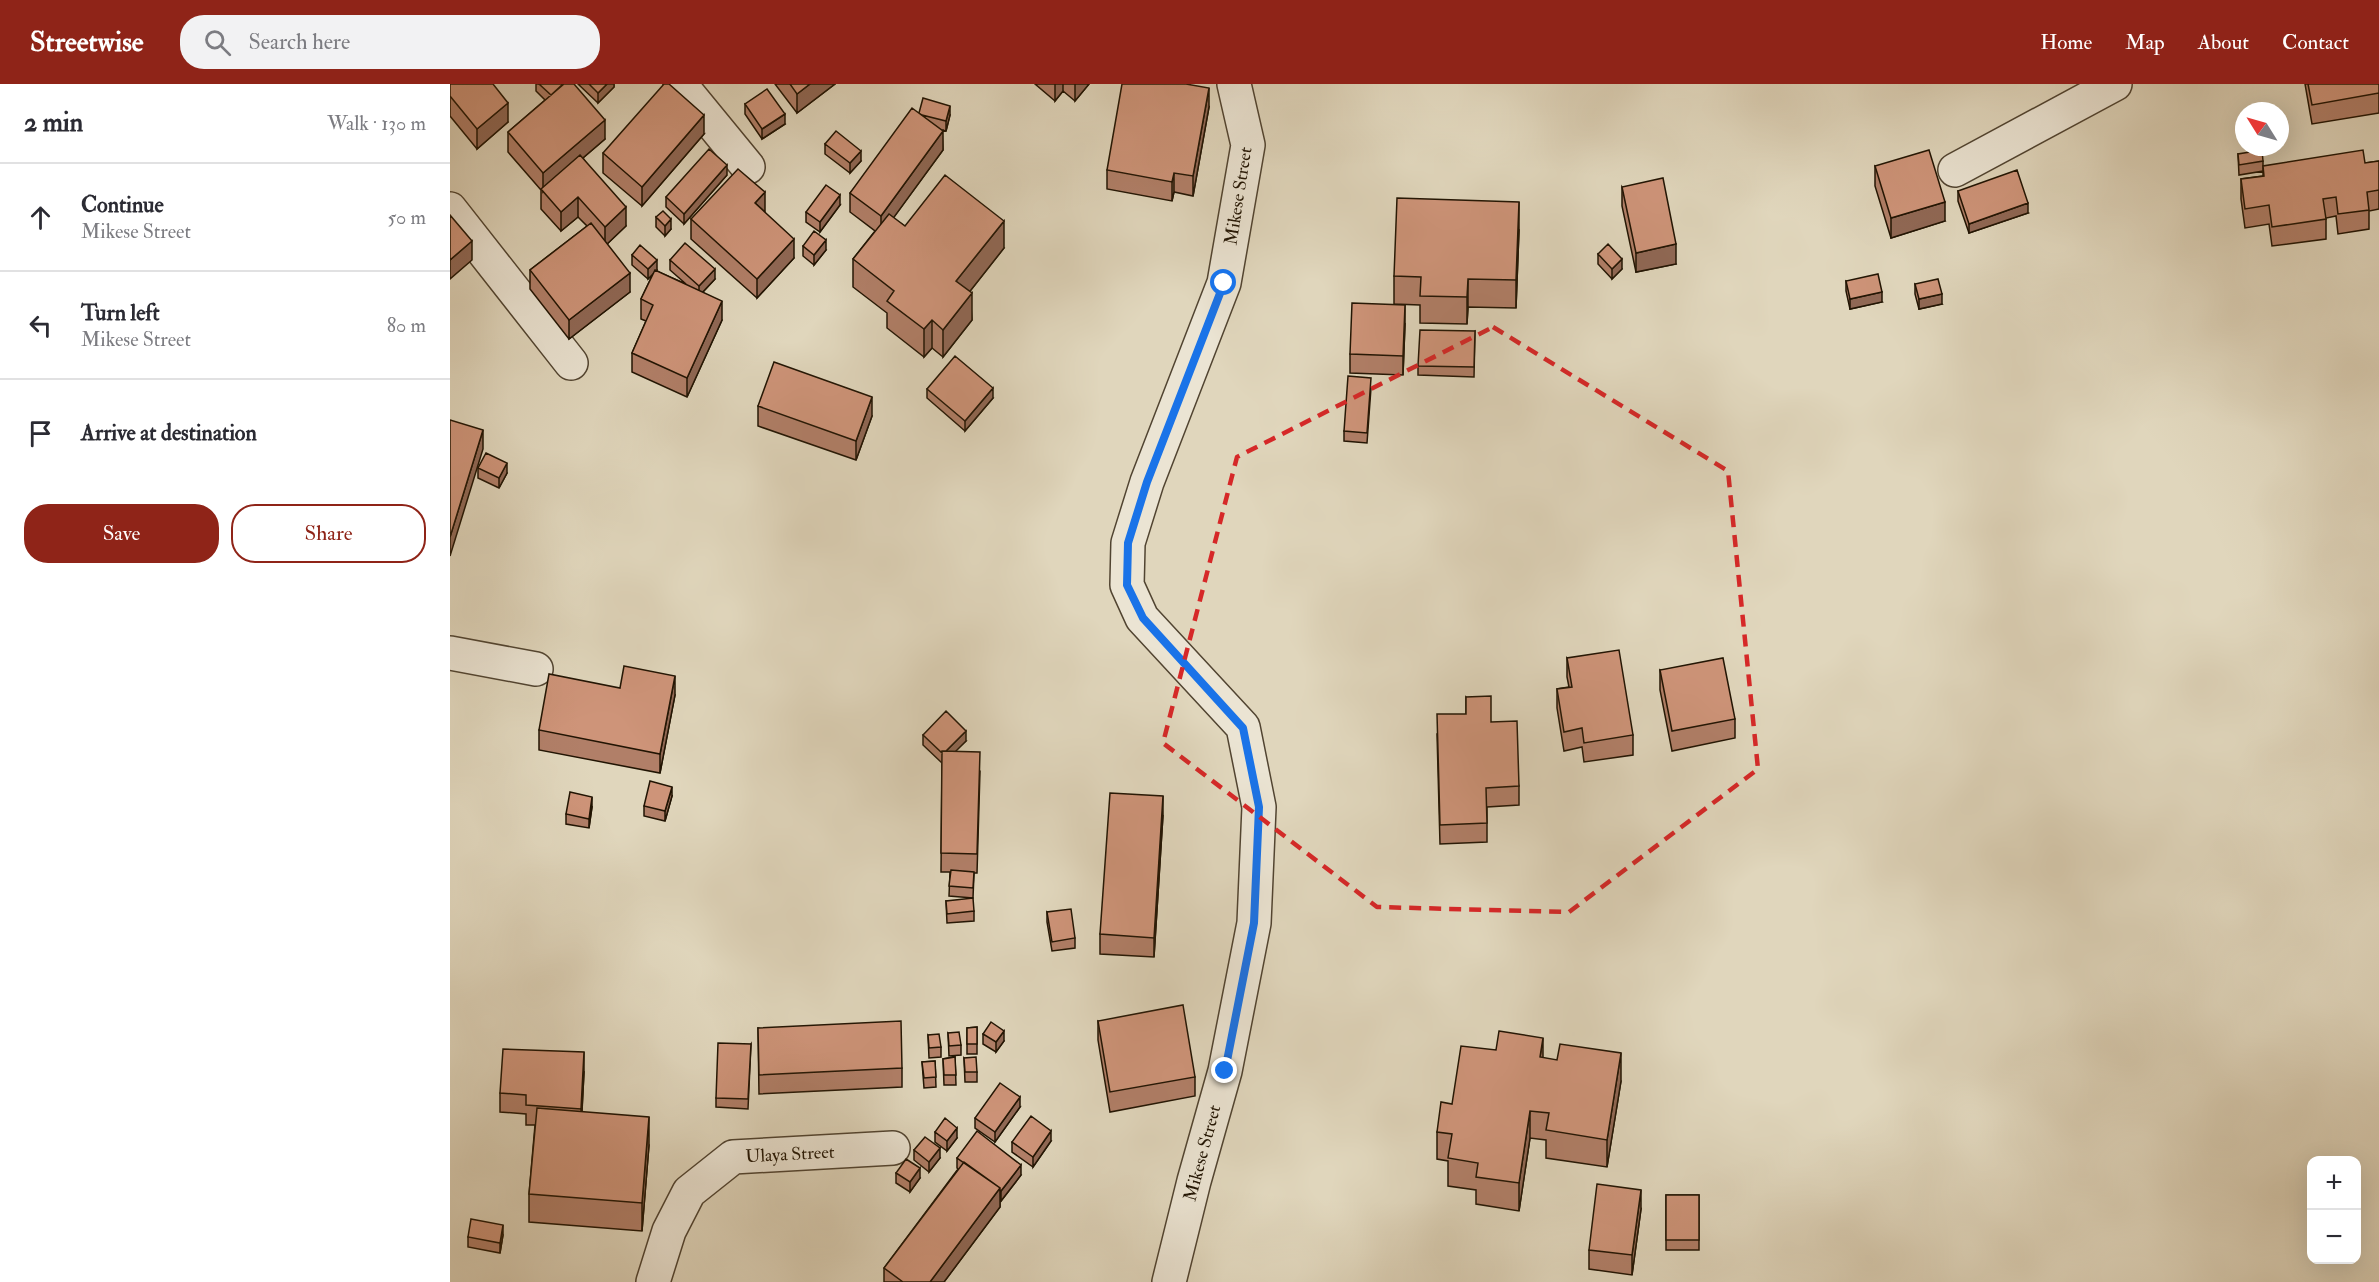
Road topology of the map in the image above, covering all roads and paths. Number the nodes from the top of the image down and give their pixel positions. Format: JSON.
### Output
{"nodes":[{"id":1,"x":680,"y":84,"type":"edge"},
{"id":2,"x":1234,"y":84,"type":"edge"},
{"id":3,"x":2115,"y":84,"type":"edge"},
{"id":4,"x":748,"y":167,"type":"dead end"},
{"id":5,"x":1955,"y":170,"type":"dead end"},
{"id":6,"x":450,"y":209,"type":"edge"},
{"id":7,"x":571,"y":363,"type":"dead end"},
{"id":8,"x":450,"y":653,"type":"edge"},
{"id":9,"x":536,"y":669,"type":"dead end"},
{"id":10,"x":893,"y":1148,"type":"dead end"},
{"id":11,"x":653,"y":1282,"type":"edge"},
{"id":12,"x":1169,"y":1282,"type":"edge"}],
"edges":[{"from":1,"to":4,"type":"street"},
{"from":2,"to":12,"type":"street","name":"Mikese Street"},
{"from":3,"to":5,"type":"street"},
{"from":6,"to":7,"type":"street"},
{"from":8,"to":9,"type":"street"},
{"from":10,"to":11,"type":"street","name":"Ulaya Street"}]}
